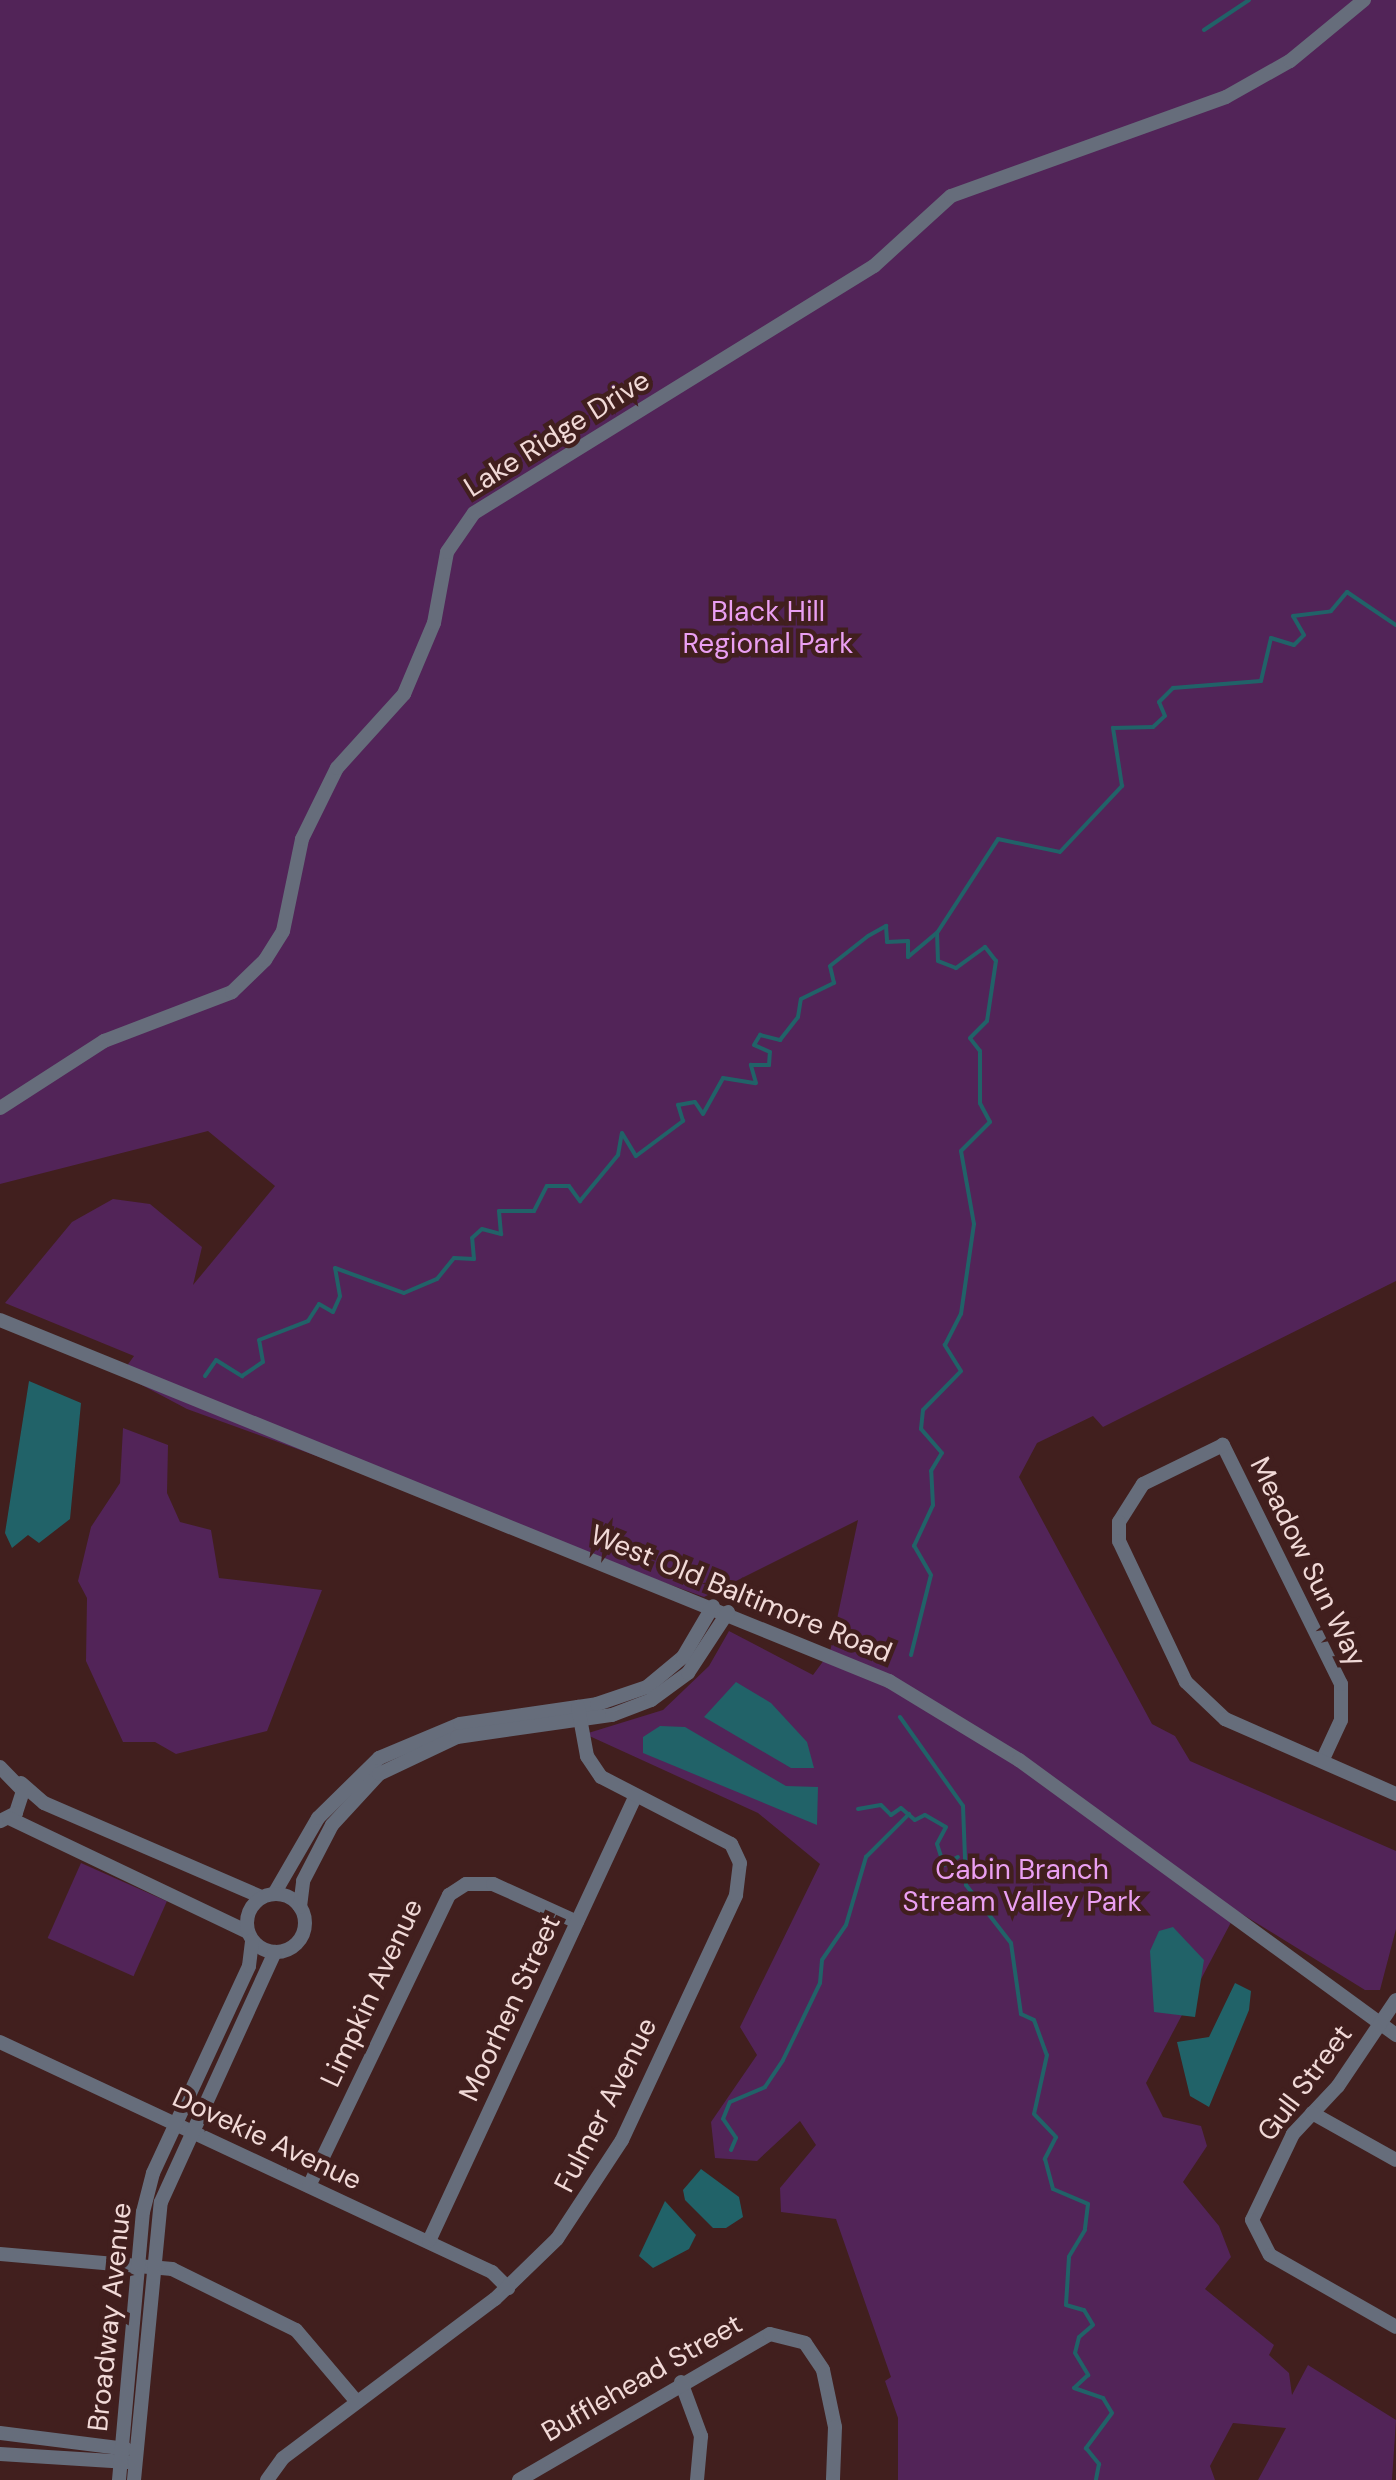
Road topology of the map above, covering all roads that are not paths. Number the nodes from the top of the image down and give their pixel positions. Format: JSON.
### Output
{"nodes":[{"id":1,"x":1364,"y":0,"type":"edge"},
{"id":2,"x":0,"y":1108,"type":"edge"},
{"id":3,"x":0,"y":1320,"type":"edge"},
{"id":4,"x":713,"y":1606,"type":"junction"},
{"id":5,"x":728,"y":1612,"type":"junction"},
{"id":6,"x":579,"y":1713,"type":"junction"},
{"id":7,"x":1324,"y":1759,"type":"junction"},
{"id":8,"x":0,"y":1767,"type":"edge"},
{"id":9,"x":21,"y":1783,"type":"junction"},
{"id":10,"x":1396,"y":1794,"type":"edge"},
{"id":11,"x":636,"y":1796,"type":"junction"},
{"id":12,"x":3,"y":1820,"type":"edge"},
{"id":13,"x":268,"y":1896,"type":"junction"},
{"id":14,"x":300,"y":1907,"type":"junction"},
{"id":15,"x":578,"y":1922,"type":"junction"},
{"id":16,"x":250,"y":1936,"type":"junction"},
{"id":17,"x":275,"y":1952,"type":"junction"},
{"id":18,"x":1396,"y":2000,"type":"edge"},
{"id":19,"x":1378,"y":2025,"type":"junction"},
{"id":20,"x":1396,"y":2035,"type":"edge"},
{"id":21,"x":0,"y":2042,"type":"edge"},
{"id":22,"x":1312,"y":2113,"type":"junction"},
{"id":23,"x":182,"y":2128,"type":"junction"},
{"id":24,"x":1396,"y":2160,"type":"edge"},
{"id":25,"x":309,"y":2186,"type":"junction"},
{"id":26,"x":429,"y":2241,"type":"junction"},
{"id":27,"x":0,"y":2254,"type":"edge"},
{"id":28,"x":145,"y":2266,"type":"junction"},
{"id":29,"x":508,"y":2288,"type":"junction"},
{"id":30,"x":1396,"y":2327,"type":"edge"},
{"id":31,"x":681,"y":2382,"type":"junction"},
{"id":32,"x":357,"y":2402,"type":"junction"},
{"id":33,"x":0,"y":2433,"type":"edge"},
{"id":34,"x":122,"y":2444,"type":"junction"},
{"id":35,"x":0,"y":2454,"type":"edge"},
{"id":36,"x":136,"y":2458,"type":"junction"},
{"id":37,"x":120,"y":2473,"type":"edge"},
{"id":38,"x":134,"y":2480,"type":"edge"},
{"id":39,"x":267,"y":2480,"type":"edge"},
{"id":40,"x":519,"y":2480,"type":"edge"},
{"id":41,"x":698,"y":2480,"type":"edge"},
{"id":42,"x":833,"y":2480,"type":"edge"}],
"edges":[{"from":1,"to":2,"type":"street","name":"Lake Ridge Drive"},
{"from":3,"to":4,"type":"street","name":"West Old Baltimore Road"},
{"from":4,"to":5,"type":"street","name":"West Old Baltimore Road"},
{"from":4,"to":6,"type":"street"},
{"from":5,"to":6,"type":"street"},
{"from":5,"to":19,"type":"street","name":"West Old Baltimore Road"},
{"from":6,"to":11,"type":"street","name":"Fulmer Avenue"},
{"from":6,"to":13,"type":"street"},
{"from":6,"to":14,"type":"street"},
{"from":7,"to":7,"type":"street","name":"Meadow Sun Way"},
{"from":7,"to":10,"type":"street"},
{"from":8,"to":9,"type":"street"},
{"from":9,"to":12,"type":"street"},
{"from":9,"to":13,"type":"street"},
{"from":11,"to":15,"type":"street","name":"Moorhen Street"},
{"from":11,"to":29,"type":"street","name":"Fulmer Avenue"},
{"from":12,"to":16,"type":"street"},
{"from":13,"to":14,"type":"street"},
{"from":13,"to":16,"type":"street"},
{"from":14,"to":17,"type":"street"},
{"from":15,"to":25,"type":"street","name":"Limpkin Avenue"},
{"from":15,"to":26,"type":"street","name":"Moorhen Street"},
{"from":16,"to":17,"type":"street"},
{"from":16,"to":23,"type":"street","name":"Broadway Avenue"},
{"from":17,"to":23,"type":"street","name":"Broadway Avenue"},
{"from":18,"to":19,"type":"street","name":"Gull Street"},
{"from":19,"to":20,"type":"street","name":"West Old Baltimore Road"},
{"from":19,"to":22,"type":"street","name":"Gull Street"},
{"from":21,"to":23,"type":"street","name":"Dovekie Avenue"},
{"from":22,"to":24,"type":"street"},
{"from":22,"to":30,"type":"street","name":"Gull Street"},
{"from":23,"to":25,"type":"street","name":"Dovekie Avenue"},
{"from":23,"to":28,"type":"street","name":"Broadway Avenue"},
{"from":25,"to":26,"type":"street","name":"Dovekie Avenue"},
{"from":26,"to":29,"type":"street","name":"Dovekie Avenue"},
{"from":27,"to":28,"type":"street"},
{"from":28,"to":32,"type":"street"},
{"from":28,"to":34,"type":"street","name":"Broadway Avenue"},
{"from":28,"to":36,"type":"street","name":"Broadway Avenue"},
{"from":29,"to":32,"type":"street","name":"Fulmer Avenue"},
{"from":31,"to":40,"type":"street","name":"Bufflehead Street"},
{"from":31,"to":41,"type":"street"},
{"from":31,"to":42,"type":"street","name":"Bufflehead Street"},
{"from":32,"to":39,"type":"street","name":"Fulmer Avenue"},
{"from":33,"to":34,"type":"street"},
{"from":34,"to":36,"type":"street"},
{"from":34,"to":37,"type":"street","name":"Broadway Avenue"},
{"from":35,"to":37,"type":"street"},
{"from":36,"to":37,"type":"street"},
{"from":36,"to":38,"type":"street","name":"Broadway Avenue"}]}
